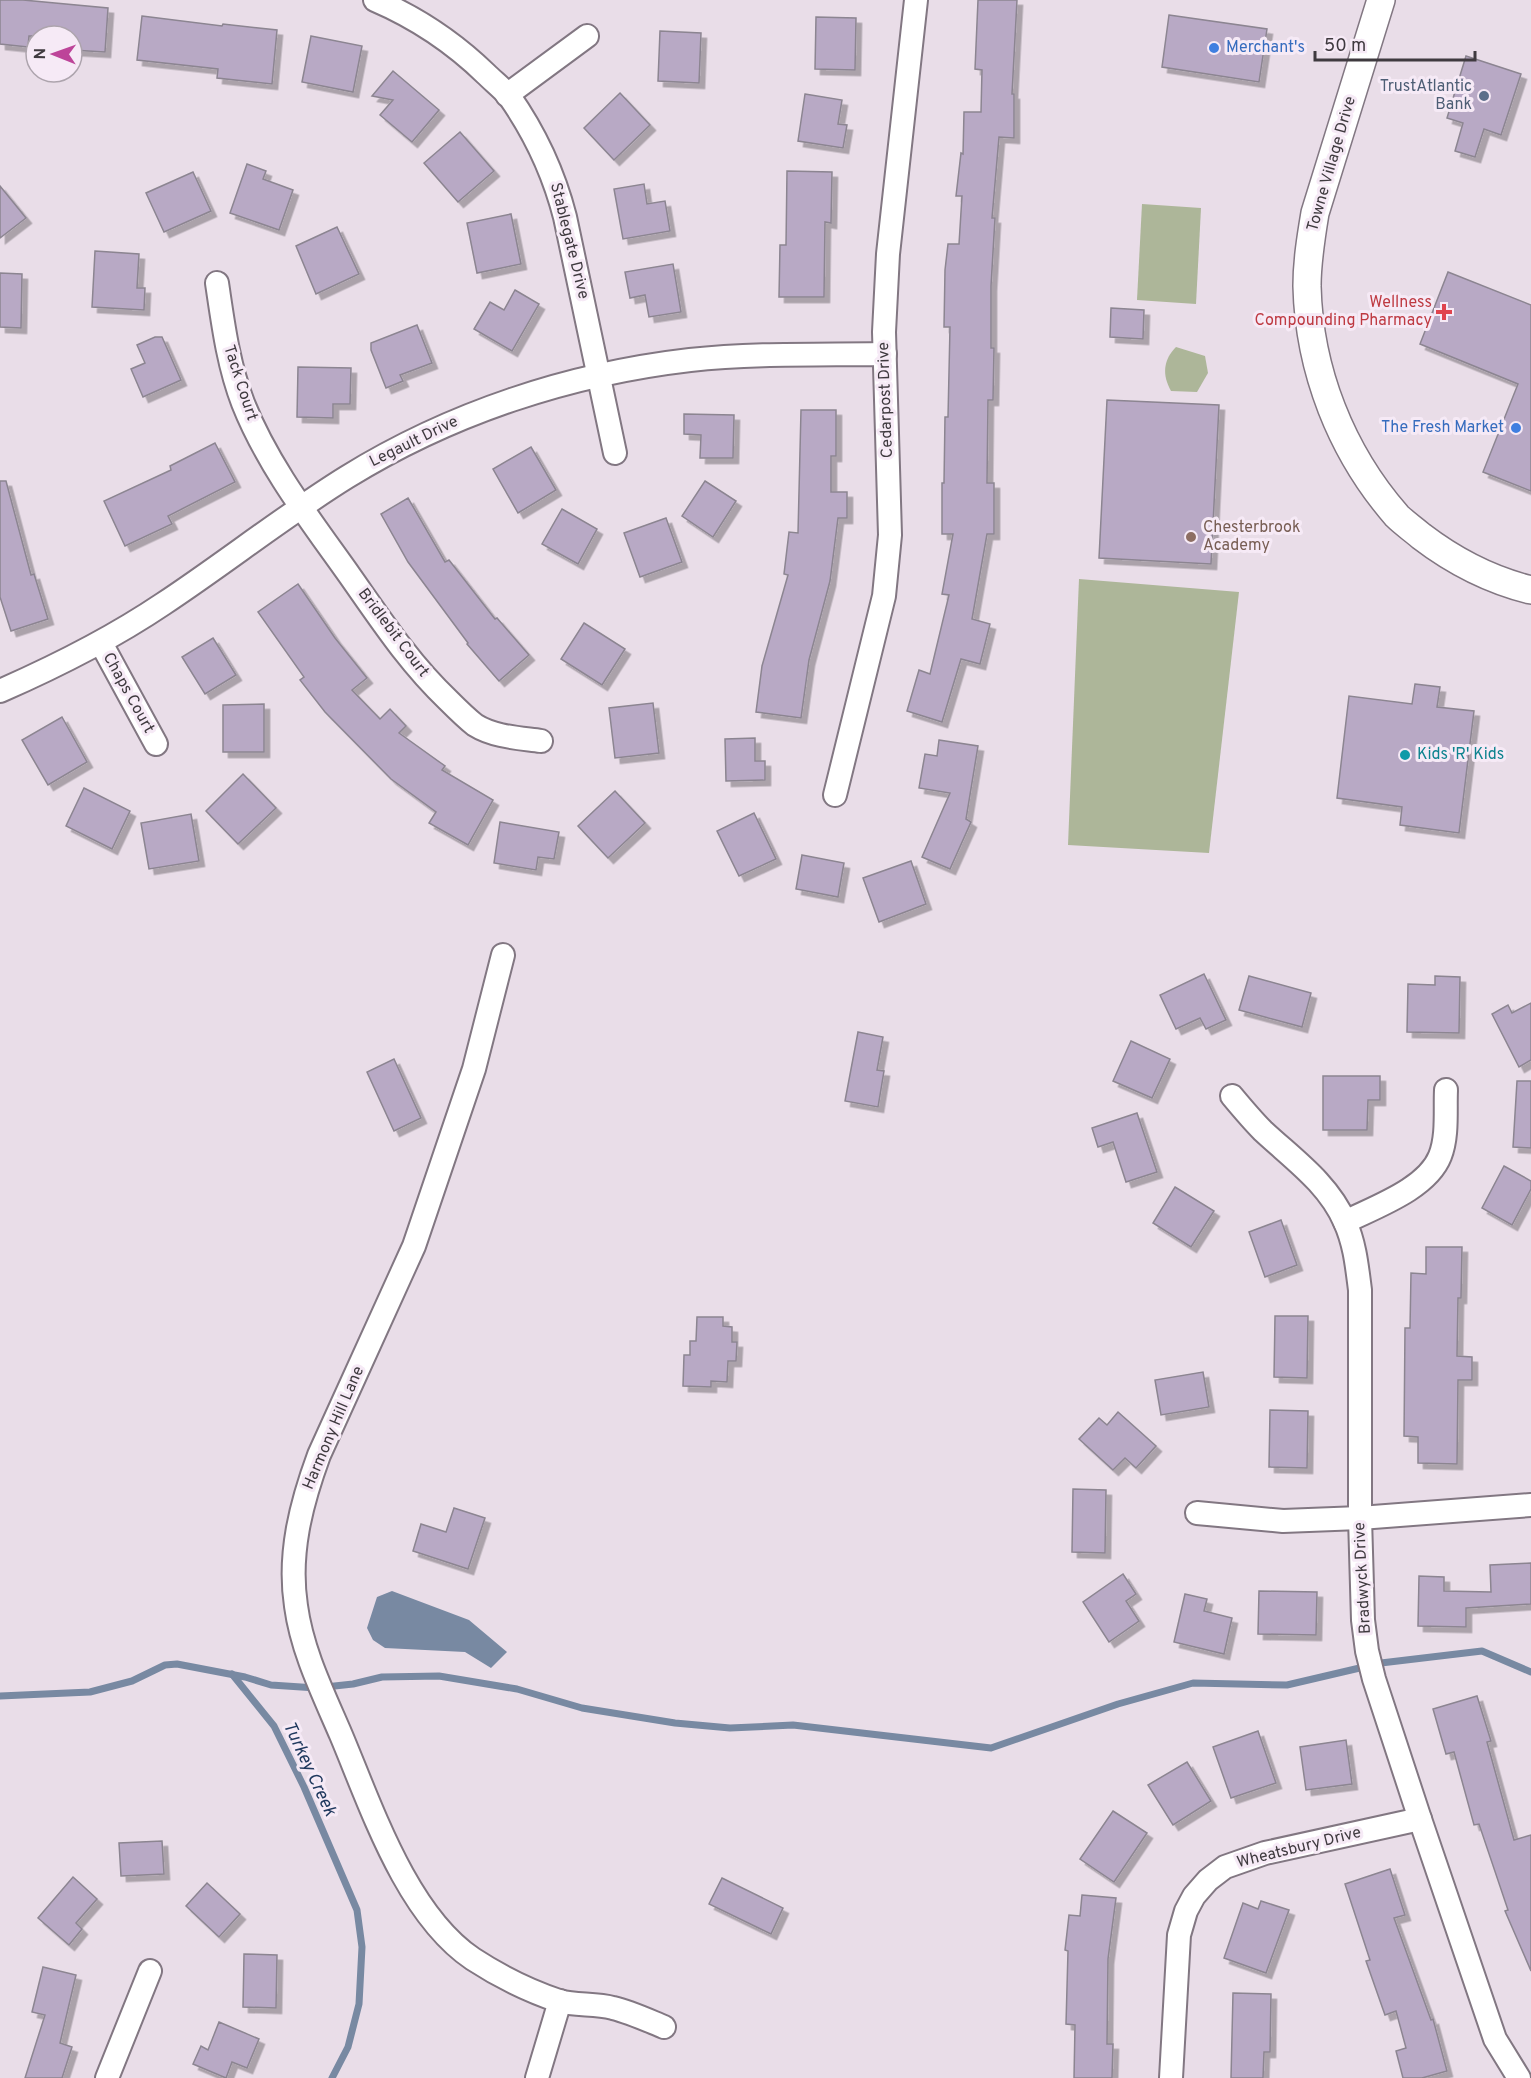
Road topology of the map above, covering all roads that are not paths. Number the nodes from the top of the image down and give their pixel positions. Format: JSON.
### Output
{"nodes":[{"id":1,"x":375,"y":0,"type":"edge"},
{"id":2,"x":916,"y":0,"type":"edge"},
{"id":3,"x":1381,"y":0,"type":"edge"},
{"id":4,"x":587,"y":36,"type":"dead end"},
{"id":5,"x":507,"y":94,"type":"junction"},
{"id":6,"x":217,"y":283,"type":"dead end"},
{"id":7,"x":885,"y":354,"type":"junction"},
{"id":8,"x":599,"y":375,"type":"junction"},
{"id":9,"x":615,"y":453,"type":"dead end"},
{"id":10,"x":301,"y":506,"type":"junction"},
{"id":11,"x":1531,"y":590,"type":"edge"},
{"id":12,"x":101,"y":643,"type":"junction"},
{"id":13,"x":0,"y":691,"type":"edge"},
{"id":14,"x":541,"y":741,"type":"dead end"},
{"id":15,"x":156,"y":744,"type":"dead end"},
{"id":16,"x":835,"y":795,"type":"dead end"},
{"id":17,"x":503,"y":955,"type":"dead end"},
{"id":18,"x":1446,"y":1090,"type":"dead end"},
{"id":19,"x":1232,"y":1096,"type":"dead end"},
{"id":20,"x":1345,"y":1222,"type":"junction"},
{"id":21,"x":1531,"y":1505,"type":"edge"},
{"id":22,"x":1197,"y":1513,"type":"dead end"},
{"id":23,"x":1360,"y":1518,"type":"junction"},
{"id":24,"x":1420,"y":1819,"type":"junction"},
{"id":25,"x":150,"y":1971,"type":"dead end"},
{"id":26,"x":560,"y":2001,"type":"junction"},
{"id":27,"x":664,"y":2027,"type":"dead end"},
{"id":28,"x":107,"y":2078,"type":"edge"},
{"id":29,"x":537,"y":2078,"type":"edge"},
{"id":30,"x":1171,"y":2078,"type":"edge"},
{"id":31,"x":1519,"y":2078,"type":"edge"}],
"edges":[{"from":1,"to":5,"type":"street","name":"Stablegate Drive"},
{"from":2,"to":7,"type":"street","name":"Cedarpost Drive"},
{"from":3,"to":11,"type":"street","name":"Towne Village Drive"},
{"from":4,"to":5,"type":"street"},
{"from":5,"to":8,"type":"street","name":"Stablegate Drive"},
{"from":6,"to":10,"type":"street","name":"Tack Court"},
{"from":7,"to":8,"type":"street","name":"Legault Drive"},
{"from":7,"to":16,"type":"street","name":"Cedarpost Drive"},
{"from":8,"to":9,"type":"street","name":"Stablegate Drive"},
{"from":8,"to":10,"type":"street","name":"Legault Drive"},
{"from":10,"to":12,"type":"street","name":"Legault Drive"},
{"from":10,"to":14,"type":"street","name":"Bridlebit Court"},
{"from":12,"to":13,"type":"street","name":"Legault Drive"},
{"from":12,"to":15,"type":"street","name":"Chaps Court"},
{"from":17,"to":26,"type":"street","name":"Harmony Hill Lane"},
{"from":18,"to":20,"type":"street"},
{"from":19,"to":20,"type":"street","name":"Bradwyck Drive"},
{"from":20,"to":23,"type":"street","name":"Bradwyck Drive"},
{"from":21,"to":23,"type":"street"},
{"from":22,"to":23,"type":"street"},
{"from":23,"to":24,"type":"street","name":"Bradwyck Drive"},
{"from":24,"to":30,"type":"street","name":"Wheatsbury Drive"},
{"from":24,"to":31,"type":"street","name":"Bradwyck Drive"},
{"from":25,"to":28,"type":"street"},
{"from":26,"to":27,"type":"street","name":"Harmony Hill Lane"},
{"from":26,"to":29,"type":"street"}]}
